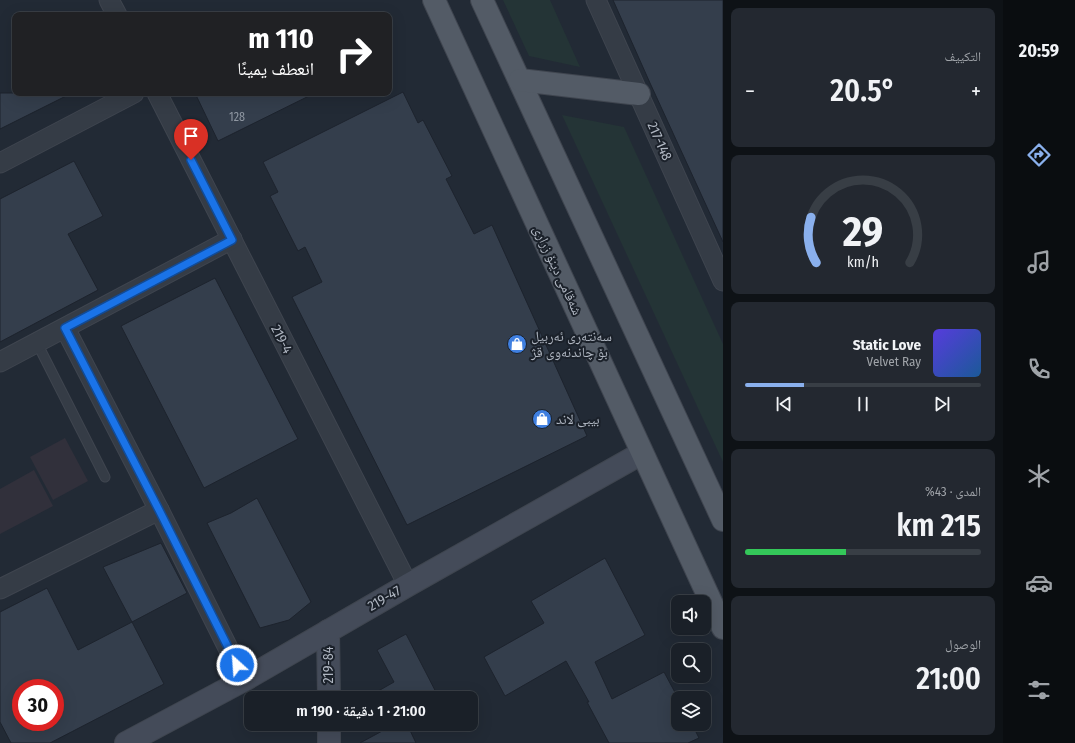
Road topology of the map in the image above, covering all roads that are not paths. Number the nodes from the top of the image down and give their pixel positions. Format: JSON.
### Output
{"nodes":[{"id":1,"x":109,"y":0,"type":"edge"},
{"id":2,"x":434,"y":0,"type":"edge"},
{"id":3,"x":482,"y":0,"type":"edge"},
{"id":4,"x":596,"y":0,"type":"edge"},
{"id":5,"x":115,"y":12,"type":"edge"},
{"id":6,"x":520,"y":80,"type":"junction"},
{"id":7,"x":639,"y":94,"type":"junction"},
{"id":8,"x":128,"y":96,"type":"edge"},
{"id":9,"x":159,"y":96,"type":"edge"},
{"id":10,"x":0,"y":163,"type":"edge"},
{"id":11,"x":232,"y":240,"type":"junction"},
{"id":12,"x":723,"y":281,"type":"edge"},
{"id":13,"x":65,"y":328,"type":"junction"},
{"id":14,"x":36,"y":343,"type":"junction"},
{"id":15,"x":0,"y":362,"type":"edge"},
{"id":16,"x":642,"y":453,"type":"junction"},
{"id":17,"x":105,"y":477,"type":"dead end"},
{"id":18,"x":159,"y":510,"type":"junction"},
{"id":19,"x":723,"y":520,"type":"edge"},
{"id":20,"x":408,"y":585,"type":"junction"},
{"id":21,"x":0,"y":589,"type":"edge"},
{"id":22,"x":723,"y":628,"type":"edge"},
{"id":23,"x":328,"y":631,"type":"junction"},
{"id":24,"x":244,"y":680,"type":"junction"},
{"id":25,"x":329,"y":691,"type":"edge"},
{"id":26,"x":329,"y":731,"type":"edge"},
{"id":27,"x":135,"y":741,"type":"edge"},
{"id":28,"x":329,"y":743,"type":"edge"}],
"edges":[{"from":1,"to":5,"type":"street"},
{"from":2,"to":16,"type":"main road","name":"شەقامی دینۆ زراری"},
{"from":3,"to":6,"type":"main road"},
{"from":4,"to":7,"type":"street","name":"217-148"},
{"from":6,"to":7,"type":"main road"},
{"from":6,"to":19,"type":"main road"},
{"from":7,"to":12,"type":"street","name":"217-148"},
{"from":8,"to":10,"type":"street"},
{"from":9,"to":11,"type":"street","name":"219-4"},
{"from":11,"to":13,"type":"street"},
{"from":11,"to":20,"type":"street","name":"219-4"},
{"from":13,"to":14,"type":"street"},
{"from":13,"to":18,"type":"street"},
{"from":14,"to":15,"type":"street"},
{"from":14,"to":17,"type":"lane"},
{"from":16,"to":20,"type":"street","name":"219-47"},
{"from":16,"to":22,"type":"main road","name":"شەقامی دینۆ زراری"},
{"from":18,"to":21,"type":"street"},
{"from":18,"to":24,"type":"street"},
{"from":20,"to":23,"type":"street","name":"219-47"},
{"from":23,"to":24,"type":"street","name":"219-47"},
{"from":23,"to":25,"type":"street","name":"219-84"},
{"from":24,"to":27,"type":"street","name":"219-47"},
{"from":26,"to":28,"type":"street"}]}
